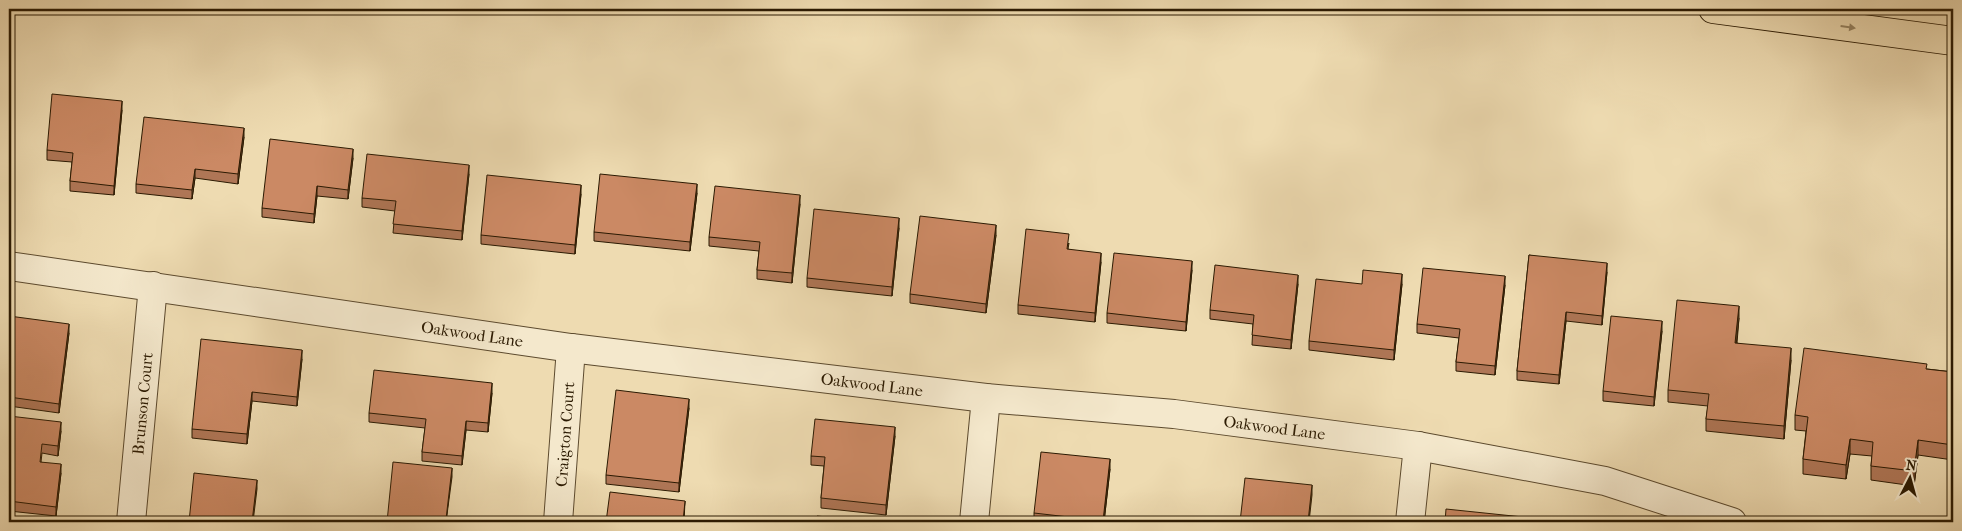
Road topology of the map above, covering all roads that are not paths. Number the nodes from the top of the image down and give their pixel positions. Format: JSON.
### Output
{"nodes":[{"id":1,"x":1712,"y":9,"type":"edge"},
{"id":2,"x":1953,"y":40,"type":"edge"},
{"id":3,"x":9,"y":266,"type":"edge"},
{"id":4,"x":153,"y":286,"type":"junction"},
{"id":5,"x":571,"y":348,"type":"junction"},
{"id":6,"x":986,"y":398,"type":"junction"},
{"id":7,"x":1418,"y":446,"type":"junction"},
{"id":8,"x":130,"y":522,"type":"edge"},
{"id":9,"x":558,"y":522,"type":"edge"},
{"id":10,"x":974,"y":522,"type":"edge"},
{"id":11,"x":1410,"y":522,"type":"edge"},
{"id":12,"x":1732,"y":522,"type":"edge"}],
"edges":[{"from":1,"to":2,"type":"highway","one_way":true},
{"from":3,"to":4,"type":"street","name":"Oakwood Lane"},
{"from":4,"to":5,"type":"street","name":"Oakwood Lane"},
{"from":4,"to":8,"type":"street","name":"Brunson Court"},
{"from":5,"to":6,"type":"street","name":"Oakwood Lane"},
{"from":5,"to":9,"type":"street","name":"Craigton Court"},
{"from":6,"to":7,"type":"street","name":"Oakwood Lane"},
{"from":6,"to":10,"type":"street"},
{"from":7,"to":11,"type":"street"},
{"from":7,"to":12,"type":"street","name":"Oakwood Lane"}]}
